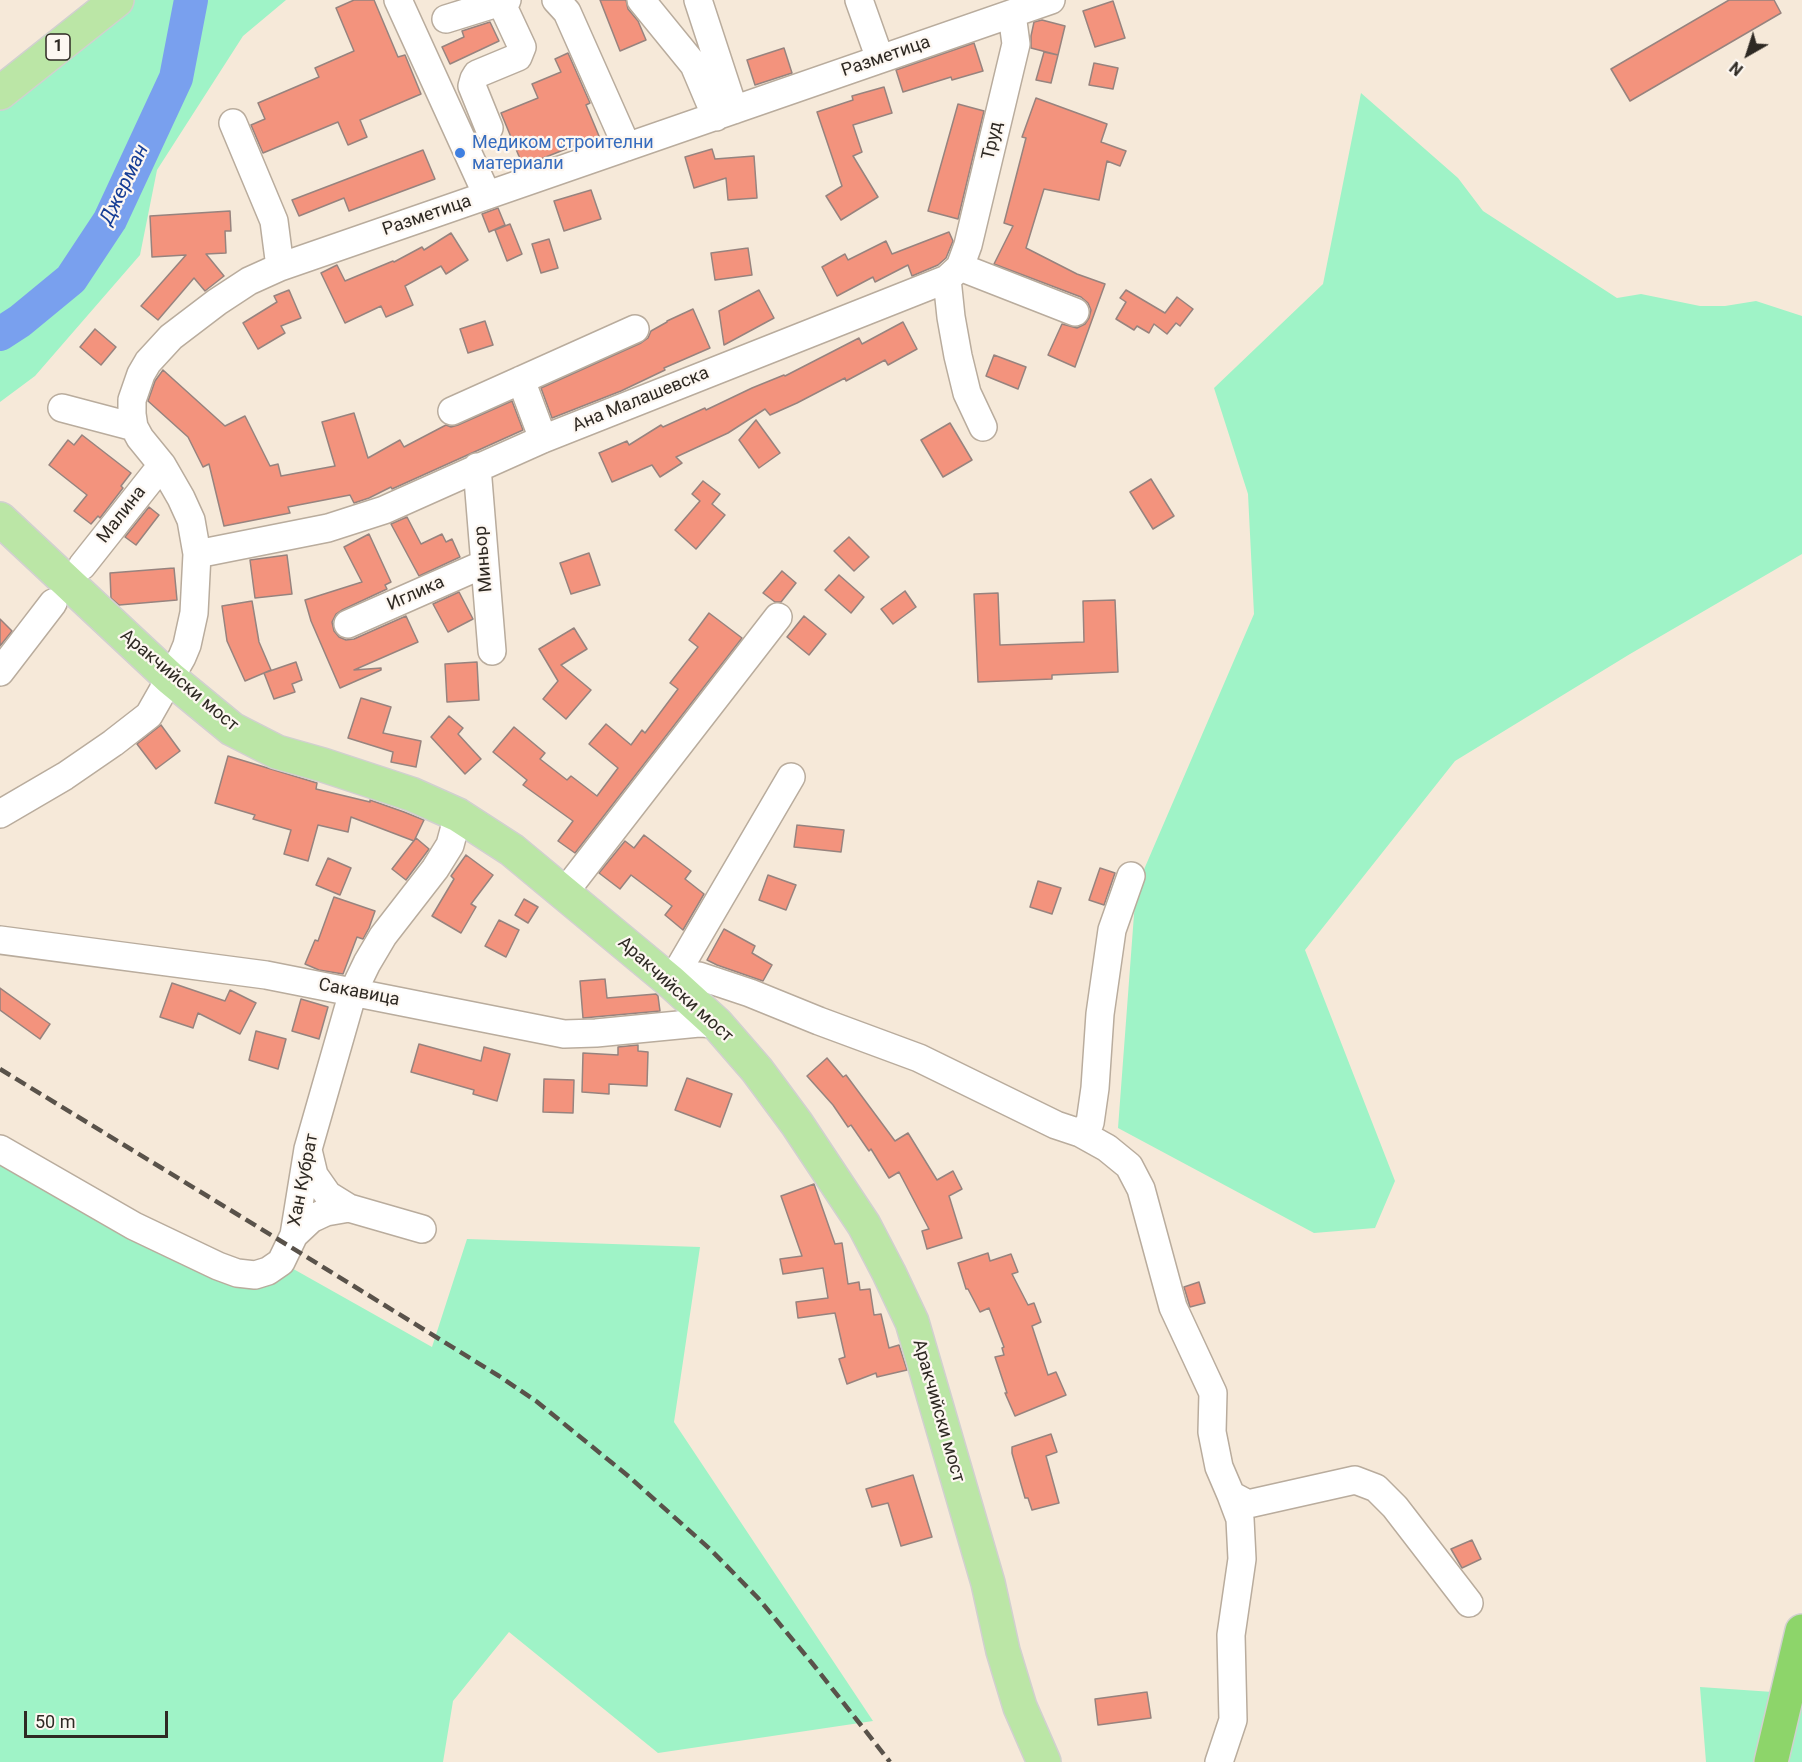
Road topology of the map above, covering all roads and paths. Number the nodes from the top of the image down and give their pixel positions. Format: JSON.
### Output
{"nodes":[{"id":1,"x":117,"y":0,"type":"edge"},
{"id":2,"x":398,"y":0,"type":"edge"},
{"id":3,"x":556,"y":0,"type":"edge"},
{"id":4,"x":641,"y":0,"type":"edge"},
{"id":5,"x":698,"y":0,"type":"edge"},
{"id":6,"x":859,"y":0,"type":"edge"},
{"id":7,"x":1051,"y":0,"type":"edge"},
{"id":8,"x":504,"y":1,"type":"edge"},
{"id":9,"x":1012,"y":14,"type":"junction"},
{"id":10,"x":446,"y":19,"type":"dead end"},
{"id":11,"x":880,"y":59,"type":"junction"},
{"id":12,"x":0,"y":93,"type":"edge"},
{"id":13,"x":725,"y":113,"type":"junction"},
{"id":14,"x":233,"y":123,"type":"dead end"},
{"id":15,"x":489,"y":128,"type":"dead end"},
{"id":16,"x":627,"y":147,"type":"junction"},
{"id":17,"x":487,"y":195,"type":"junction"},
{"id":18,"x":280,"y":267,"type":"junction"},
{"id":19,"x":954,"y":273,"type":"junction"},
{"id":20,"x":1075,"y":312,"type":"dead end"},
{"id":21,"x":635,"y":329,"type":"dead end"},
{"id":22,"x":521,"y":380,"type":"junction"},
{"id":23,"x":62,"y":408,"type":"dead end"},
{"id":24,"x":452,"y":411,"type":"dead end"},
{"id":25,"x":134,"y":427,"type":"junction"},
{"id":26,"x":983,"y":427,"type":"dead end"},
{"id":27,"x":543,"y":439,"type":"junction"},
{"id":28,"x":162,"y":465,"type":"junction"},
{"id":29,"x":477,"y":467,"type":"junction"},
{"id":30,"x":0,"y":519,"type":"edge"},
{"id":31,"x":197,"y":554,"type":"junction"},
{"id":32,"x":484,"y":564,"type":"junction"},
{"id":33,"x":82,"y":566,"type":"dead end"},
{"id":34,"x":53,"y":603,"type":"dead end"},
{"id":35,"x":778,"y":617,"type":"dead end"},
{"id":36,"x":348,"y":624,"type":"dead end"},
{"id":37,"x":492,"y":651,"type":"dead end"},
{"id":38,"x":0,"y":672,"type":"edge"},
{"id":39,"x":170,"y":678,"type":"junction"},
{"id":40,"x":791,"y":777,"type":"dead end"},
{"id":41,"x":0,"y":814,"type":"edge"},
{"id":42,"x":458,"y":815,"type":"junction"},
{"id":43,"x":1131,"y":876,"type":"dead end"},
{"id":44,"x":564,"y":893,"type":"junction"},
{"id":45,"x":0,"y":940,"type":"edge"},
{"id":46,"x":671,"y":982,"type":"junction"},
{"id":47,"x":353,"y":992,"type":"junction"},
{"id":48,"x":717,"y":1024,"type":"junction"},
{"id":49,"x":1080,"y":1133,"type":"junction"},
{"id":50,"x":308,"y":1149,"type":"junction"},
{"id":51,"x":4,"y":1154,"type":"edge"},
{"id":52,"x":349,"y":1208,"type":"junction"},
{"id":53,"x":422,"y":1229,"type":"dead end"},
{"id":54,"x":294,"y":1235,"type":"junction"},
{"id":55,"x":1230,"y":1495,"type":"junction"},
{"id":56,"x":1469,"y":1603,"type":"dead end"},
{"id":57,"x":1802,"y":1631,"type":"edge"},
{"id":58,"x":1044,"y":1762,"type":"edge"},
{"id":59,"x":1219,"y":1762,"type":"edge"},
{"id":60,"x":1771,"y":1762,"type":"edge"}],
"edges":[{"from":1,"to":12,"type":"main road","number":"1"},
{"from":2,"to":17,"type":"street"},
{"from":3,"to":16,"type":"street"},
{"from":4,"to":13,"type":"street"},
{"from":5,"to":13,"type":"street"},
{"from":6,"to":11,"type":"street"},
{"from":7,"to":9,"type":"street","name":"Разметица"},
{"from":8,"to":10,"type":"street"},
{"from":8,"to":15,"type":"street"},
{"from":9,"to":11,"type":"street","name":"Разметица"},
{"from":9,"to":19,"type":"street","name":"Труд"},
{"from":11,"to":13,"type":"street","name":"Разметица"},
{"from":13,"to":16,"type":"street","name":"Разметица"},
{"from":14,"to":18,"type":"street"},
{"from":16,"to":17,"type":"street","name":"Разметица"},
{"from":17,"to":18,"type":"street","name":"Разметица"},
{"from":18,"to":25,"type":"street","name":"Разметица"},
{"from":19,"to":20,"type":"street"},
{"from":19,"to":26,"type":"street","name":"Труд"},
{"from":19,"to":27,"type":"street","name":"Ана Малашевска"},
{"from":21,"to":22,"type":"street"},
{"from":22,"to":24,"type":"street"},
{"from":22,"to":27,"type":"street"},
{"from":23,"to":25,"type":"street"},
{"from":25,"to":28,"type":"street"},
{"from":27,"to":29,"type":"street","name":"Ана Малашевска"},
{"from":28,"to":31,"type":"street"},
{"from":28,"to":33,"type":"street","name":"Малина"},
{"from":29,"to":31,"type":"street","name":"Ана Малашевска"},
{"from":29,"to":32,"type":"street","name":"Миньор"},
{"from":30,"to":39,"type":"main road","name":"Аракчийски мост"},
{"from":31,"to":39,"type":"street"},
{"from":32,"to":36,"type":"street","name":"Иглика"},
{"from":32,"to":37,"type":"street","name":"Миньор"},
{"from":34,"to":38,"type":"street"},
{"from":35,"to":44,"type":"street"},
{"from":39,"to":41,"type":"street"},
{"from":39,"to":42,"type":"main road","name":"Аракчийски мост"},
{"from":40,"to":46,"type":"street"},
{"from":42,"to":44,"type":"main road","name":"Аракчийски мост"},
{"from":42,"to":47,"type":"street","name":"Хан Кубрат"},
{"from":43,"to":49,"type":"street"},
{"from":44,"to":46,"type":"main road","name":"Аракчийски мост"},
{"from":45,"to":47,"type":"street","name":"Сакавица"},
{"from":46,"to":48,"type":"main road","name":"Аракчийски мост"},
{"from":46,"to":49,"type":"street"},
{"from":47,"to":48,"type":"street","name":"Сакавица"},
{"from":47,"to":50,"type":"street","name":"Хан Кубрат"},
{"from":48,"to":58,"type":"main road","name":"Аракчийски мост"},
{"from":49,"to":55,"type":"street"},
{"from":50,"to":52,"type":"street"},
{"from":50,"to":54,"type":"street","name":"Хан Кубрат"},
{"from":51,"to":54,"type":"street","name":"Хан Кубрат"},
{"from":52,"to":53,"type":"street"},
{"from":52,"to":54,"type":"street"},
{"from":55,"to":56,"type":"street"},
{"from":55,"to":59,"type":"street"},
{"from":57,"to":60,"type":"highway"}]}
